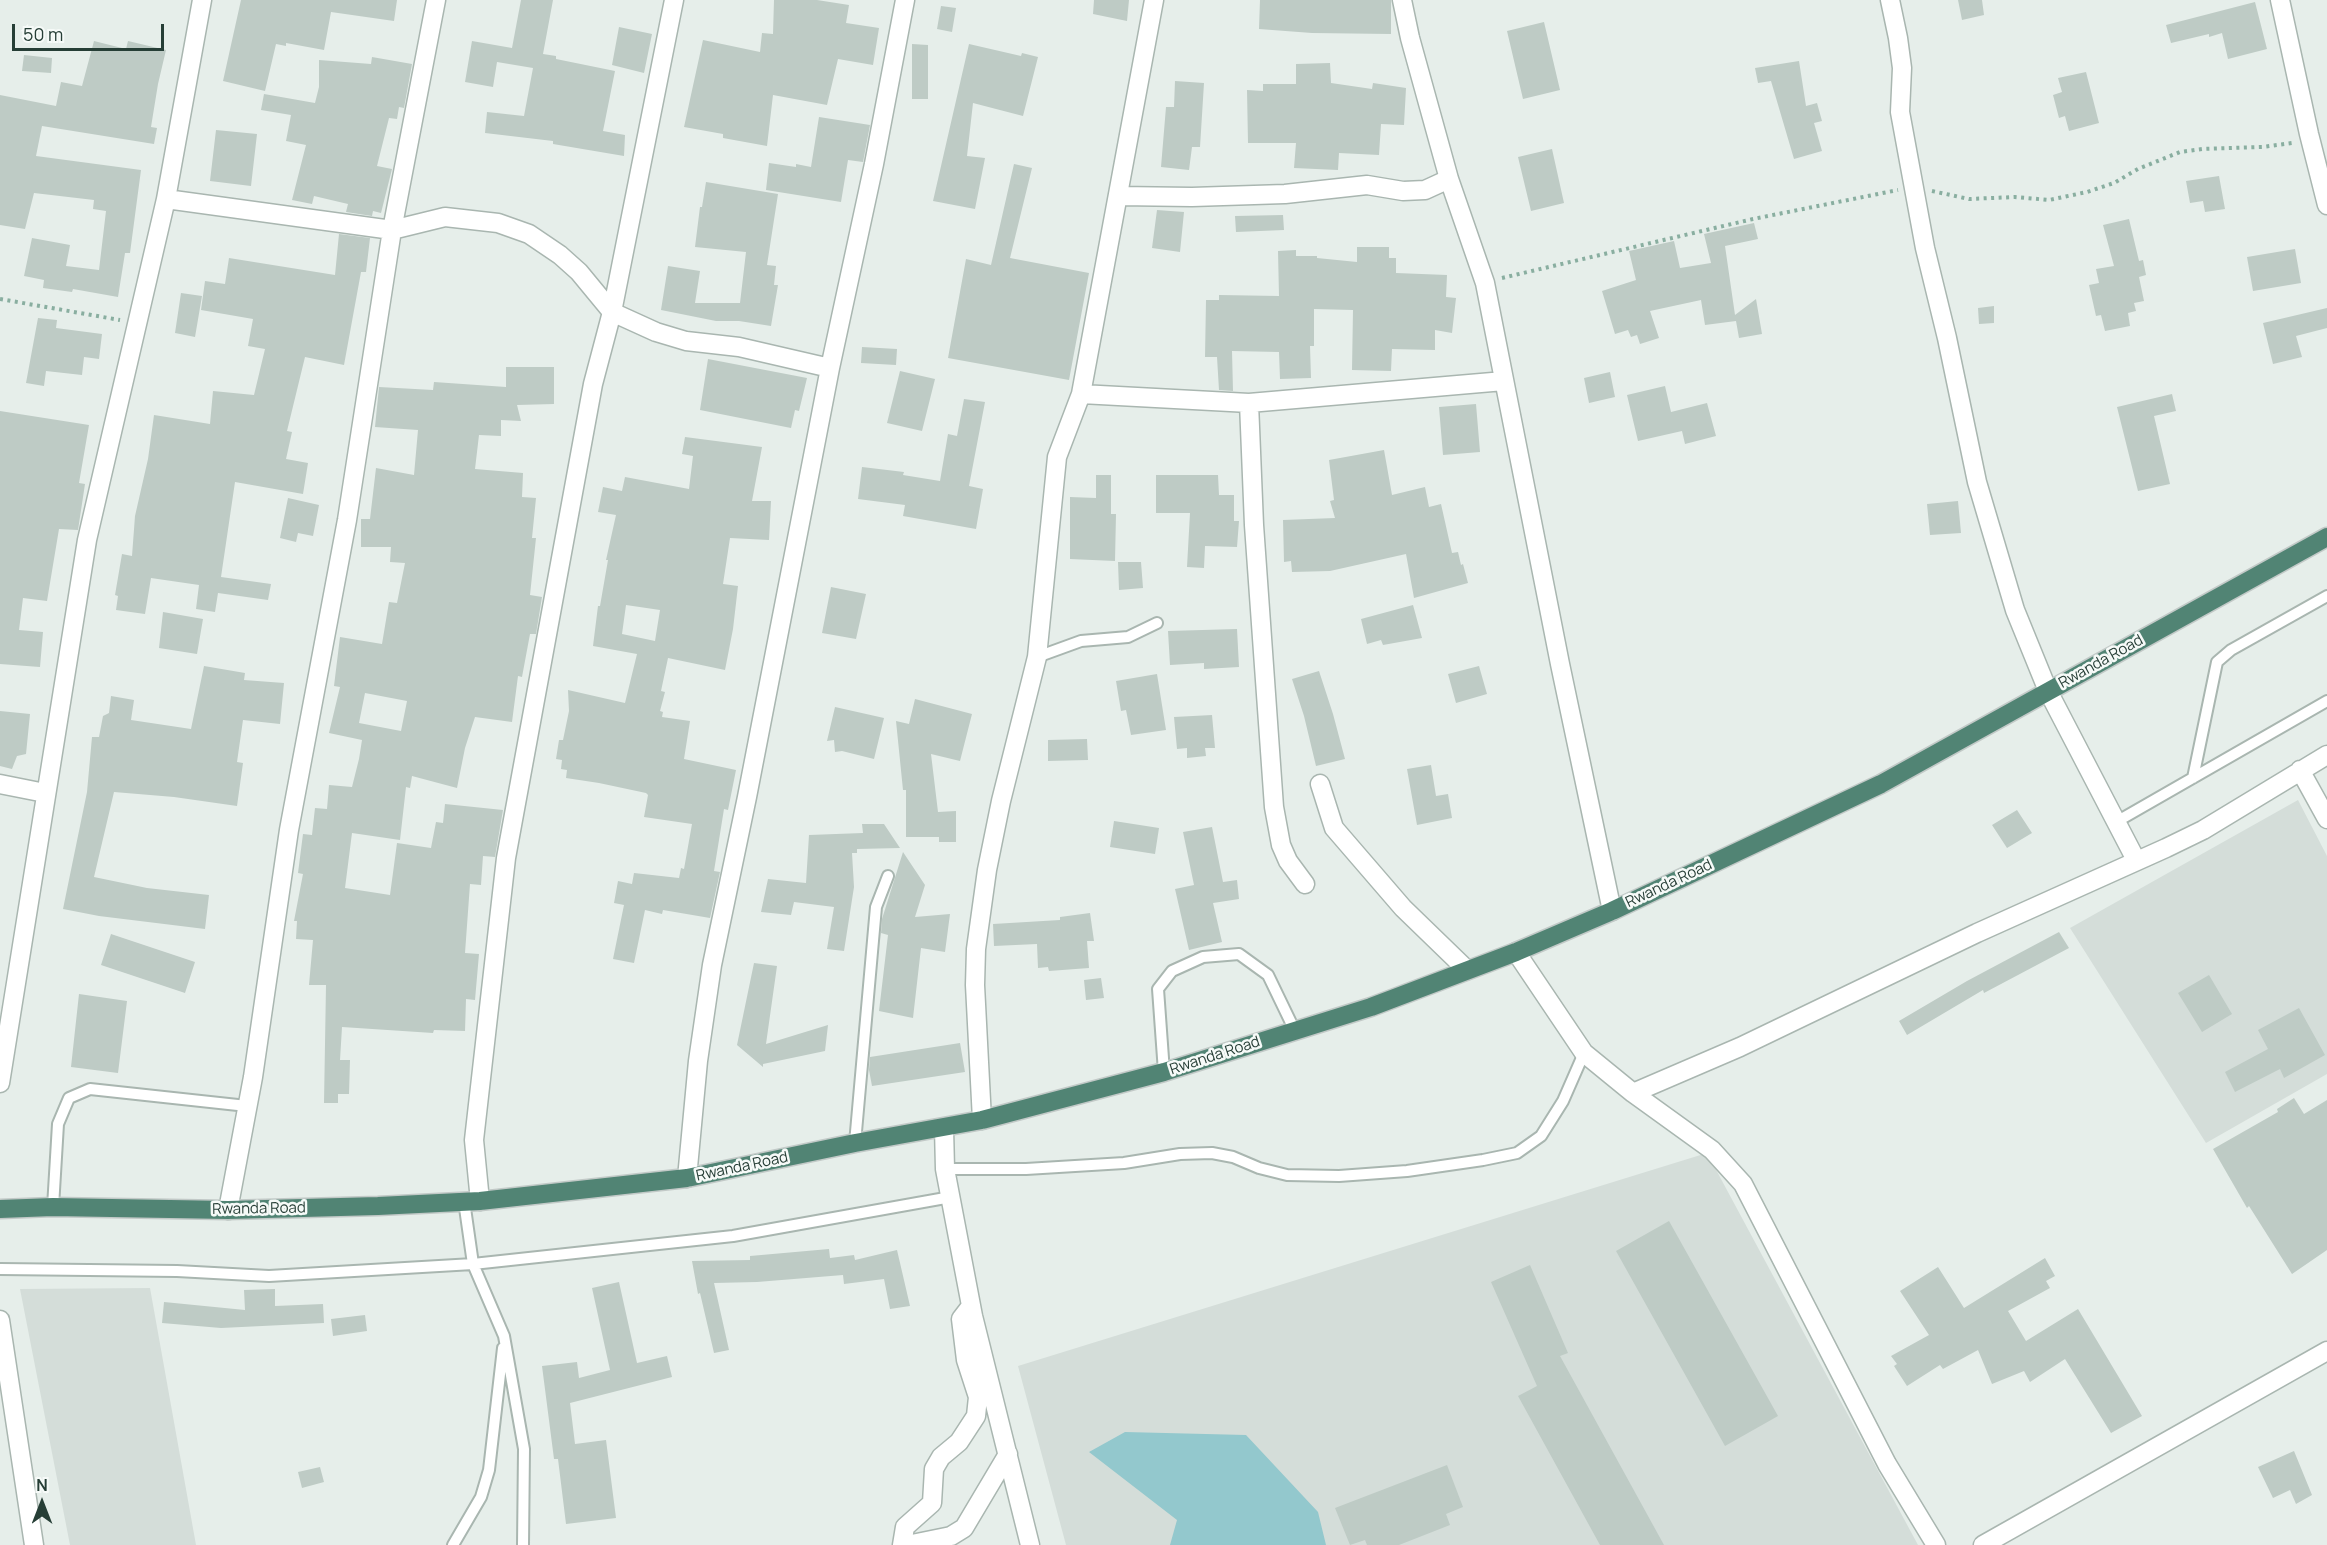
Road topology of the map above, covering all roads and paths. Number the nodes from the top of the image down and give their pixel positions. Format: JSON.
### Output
{"nodes":[{"id":1,"x":201,"y":0,"type":"edge"},
{"id":2,"x":436,"y":0,"type":"edge"},
{"id":3,"x":674,"y":0,"type":"edge"},
{"id":4,"x":905,"y":0,"type":"edge"},
{"id":5,"x":1154,"y":0,"type":"edge"},
{"id":6,"x":1402,"y":0,"type":"edge"},
{"id":7,"x":1890,"y":0,"type":"edge"},
{"id":8,"x":2280,"y":0,"type":"edge"},
{"id":9,"x":2311,"y":141,"type":"junction"},
{"id":10,"x":1449,"y":179,"type":"junction"},
{"id":11,"x":1915,"y":188,"type":"junction"},
{"id":12,"x":1119,"y":196,"type":"junction"},
{"id":13,"x":166,"y":199,"type":"junction"},
{"id":14,"x":2327,"y":205,"type":"edge"},
{"id":15,"x":392,"y":230,"type":"junction"},
{"id":16,"x":1485,"y":283,"type":"junction"},
{"id":17,"x":0,"y":298,"type":"edge"},
{"id":18,"x":612,"y":312,"type":"junction"},
{"id":19,"x":136,"y":322,"type":"junction"},
{"id":20,"x":830,"y":368,"type":"junction"},
{"id":21,"x":1504,"y":381,"type":"junction"},
{"id":22,"x":1081,"y":394,"type":"junction"},
{"id":23,"x":1249,"y":403,"type":"junction"},
{"id":24,"x":2327,"y":537,"type":"edge"},
{"id":25,"x":2327,"y":596,"type":"edge"},
{"id":26,"x":1157,"y":623,"type":"dead end"},
{"id":27,"x":1037,"y":657,"type":"junction"},
{"id":28,"x":2048,"y":691,"type":"junction"},
{"id":29,"x":2327,"y":701,"type":"edge"},
{"id":30,"x":2327,"y":754,"type":"edge"},
{"id":31,"x":2300,"y":770,"type":"junction"},
{"id":32,"x":2193,"y":778,"type":"junction"},
{"id":33,"x":0,"y":784,"type":"edge"},
{"id":34,"x":1320,"y":784,"type":"dead end"},
{"id":35,"x":45,"y":793,"type":"junction"},
{"id":36,"x":2327,"y":819,"type":"edge"},
{"id":37,"x":2116,"y":822,"type":"junction"},
{"id":38,"x":2136,"y":860,"type":"junction"},
{"id":39,"x":888,"y":876,"type":"dead end"},
{"id":40,"x":1305,"y":884,"type":"dead end"},
{"id":41,"x":1612,"y":910,"type":"junction"},
{"id":42,"x":1516,"y":952,"type":"junction"},
{"id":43,"x":1467,"y":970,"type":"junction"},
{"id":44,"x":7,"y":988,"type":"edge"},
{"id":45,"x":1295,"y":1031,"type":"junction"},
{"id":46,"x":1584,"y":1053,"type":"junction"},
{"id":47,"x":1164,"y":1072,"type":"junction"},
{"id":48,"x":0,"y":1083,"type":"edge"},
{"id":49,"x":1633,"y":1093,"type":"junction"},
{"id":50,"x":247,"y":1106,"type":"junction"},
{"id":51,"x":982,"y":1120,"type":"junction"},
{"id":52,"x":944,"y":1128,"type":"junction"},
{"id":53,"x":855,"y":1143,"type":"junction"},
{"id":54,"x":945,"y":1169,"type":"junction"},
{"id":55,"x":687,"y":1178,"type":"junction"},
{"id":56,"x":951,"y":1197,"type":"junction"},
{"id":57,"x":472,"y":1201,"type":"junction"},
{"id":58,"x":53,"y":1207,"type":"junction"},
{"id":59,"x":0,"y":1209,"type":"edge"},
{"id":60,"x":228,"y":1210,"type":"junction"},
{"id":61,"x":473,"y":1264,"type":"junction"},
{"id":62,"x":0,"y":1269,"type":"edge"},
{"id":63,"x":971,"y":1306,"type":"junction"},
{"id":64,"x":0,"y":1320,"type":"edge"},
{"id":65,"x":504,"y":1336,"type":"junction"},
{"id":66,"x":2326,"y":1355,"type":"edge"},
{"id":67,"x":1008,"y":1454,"type":"junction"},
{"id":68,"x":33,"y":1545,"type":"edge"},
{"id":69,"x":453,"y":1545,"type":"edge"},
{"id":70,"x":523,"y":1545,"type":"edge"},
{"id":71,"x":902,"y":1545,"type":"edge"},
{"id":72,"x":907,"y":1545,"type":"edge"},
{"id":73,"x":1030,"y":1545,"type":"edge"},
{"id":74,"x":1936,"y":1545,"type":"edge"},
{"id":75,"x":1983,"y":1545,"type":"edge"}],
"edges":[{"from":1,"to":13,"type":"street"},
{"from":2,"to":15,"type":"street"},
{"from":3,"to":18,"type":"street"},
{"from":4,"to":20,"type":"street"},
{"from":5,"to":12,"type":"street"},
{"from":6,"to":10,"type":"street"},
{"from":7,"to":11,"type":"street"},
{"from":8,"to":9,"type":"street"},
{"from":9,"to":11,"type":"path"},
{"from":9,"to":14,"type":"street"},
{"from":10,"to":12,"type":"street"},
{"from":10,"to":16,"type":"street"},
{"from":11,"to":16,"type":"path"},
{"from":11,"to":28,"type":"street"},
{"from":12,"to":22,"type":"street"},
{"from":13,"to":15,"type":"street"},
{"from":13,"to":19,"type":"street"},
{"from":15,"to":18,"type":"street"},
{"from":15,"to":50,"type":"street"},
{"from":16,"to":21,"type":"street"},
{"from":17,"to":19,"type":"path"},
{"from":18,"to":20,"type":"street"},
{"from":18,"to":57,"type":"street"},
{"from":19,"to":35,"type":"street"},
{"from":20,"to":55,"type":"street"},
{"from":21,"to":23,"type":"street"},
{"from":21,"to":41,"type":"street"},
{"from":22,"to":23,"type":"street"},
{"from":22,"to":27,"type":"street"},
{"from":23,"to":40,"type":"street"},
{"from":24,"to":28,"type":"highway","name":"Rwanda Road"},
{"from":25,"to":32,"type":"lane"},
{"from":26,"to":27,"type":"lane"},
{"from":27,"to":51,"type":"street"},
{"from":28,"to":37,"type":"street"},
{"from":28,"to":41,"type":"highway","name":"Rwanda Road"},
{"from":29,"to":32,"type":"lane"},
{"from":30,"to":31,"type":"street"},
{"from":31,"to":36,"type":"street"},
{"from":31,"to":38,"type":"street"},
{"from":32,"to":37,"type":"lane"},
{"from":33,"to":35,"type":"street"},
{"from":34,"to":43,"type":"street"},
{"from":35,"to":44,"type":"street"},
{"from":37,"to":38,"type":"street"},
{"from":38,"to":49,"type":"street"},
{"from":39,"to":53,"type":"lane"},
{"from":41,"to":42,"type":"highway","name":"Rwanda Road"},
{"from":42,"to":43,"type":"highway","name":"Rwanda Road"},
{"from":42,"to":46,"type":"street"},
{"from":43,"to":45,"type":"highway","name":"Rwanda Road"},
{"from":44,"to":48,"type":"street"},
{"from":45,"to":47,"type":"highway","name":"Rwanda Road"},
{"from":45,"to":47,"type":"lane"},
{"from":46,"to":49,"type":"street"},
{"from":46,"to":54,"type":"lane"},
{"from":47,"to":51,"type":"highway","name":"Rwanda Road"},
{"from":49,"to":74,"type":"street"},
{"from":50,"to":58,"type":"lane"},
{"from":50,"to":60,"type":"street"},
{"from":51,"to":52,"type":"highway","name":"Rwanda Road"},
{"from":52,"to":53,"type":"highway","name":"Rwanda Road"},
{"from":52,"to":54,"type":"street"},
{"from":53,"to":55,"type":"highway","name":"Rwanda Road"},
{"from":54,"to":56,"type":"street"},
{"from":55,"to":57,"type":"highway","name":"Rwanda Road"},
{"from":56,"to":61,"type":"lane"},
{"from":56,"to":63,"type":"street"},
{"from":57,"to":60,"type":"highway","name":"Rwanda Road"},
{"from":57,"to":61,"type":"lane"},
{"from":58,"to":59,"type":"highway","name":"Rwanda Road"},
{"from":58,"to":60,"type":"highway","name":"Rwanda Road"},
{"from":61,"to":62,"type":"lane"},
{"from":61,"to":65,"type":"lane"},
{"from":63,"to":67,"type":"street"},
{"from":63,"to":71,"type":"street"},
{"from":64,"to":68,"type":"street"},
{"from":65,"to":69,"type":"lane"},
{"from":65,"to":70,"type":"lane"},
{"from":66,"to":75,"type":"street"},
{"from":67,"to":72,"type":"street"},
{"from":67,"to":73,"type":"street"}]}
